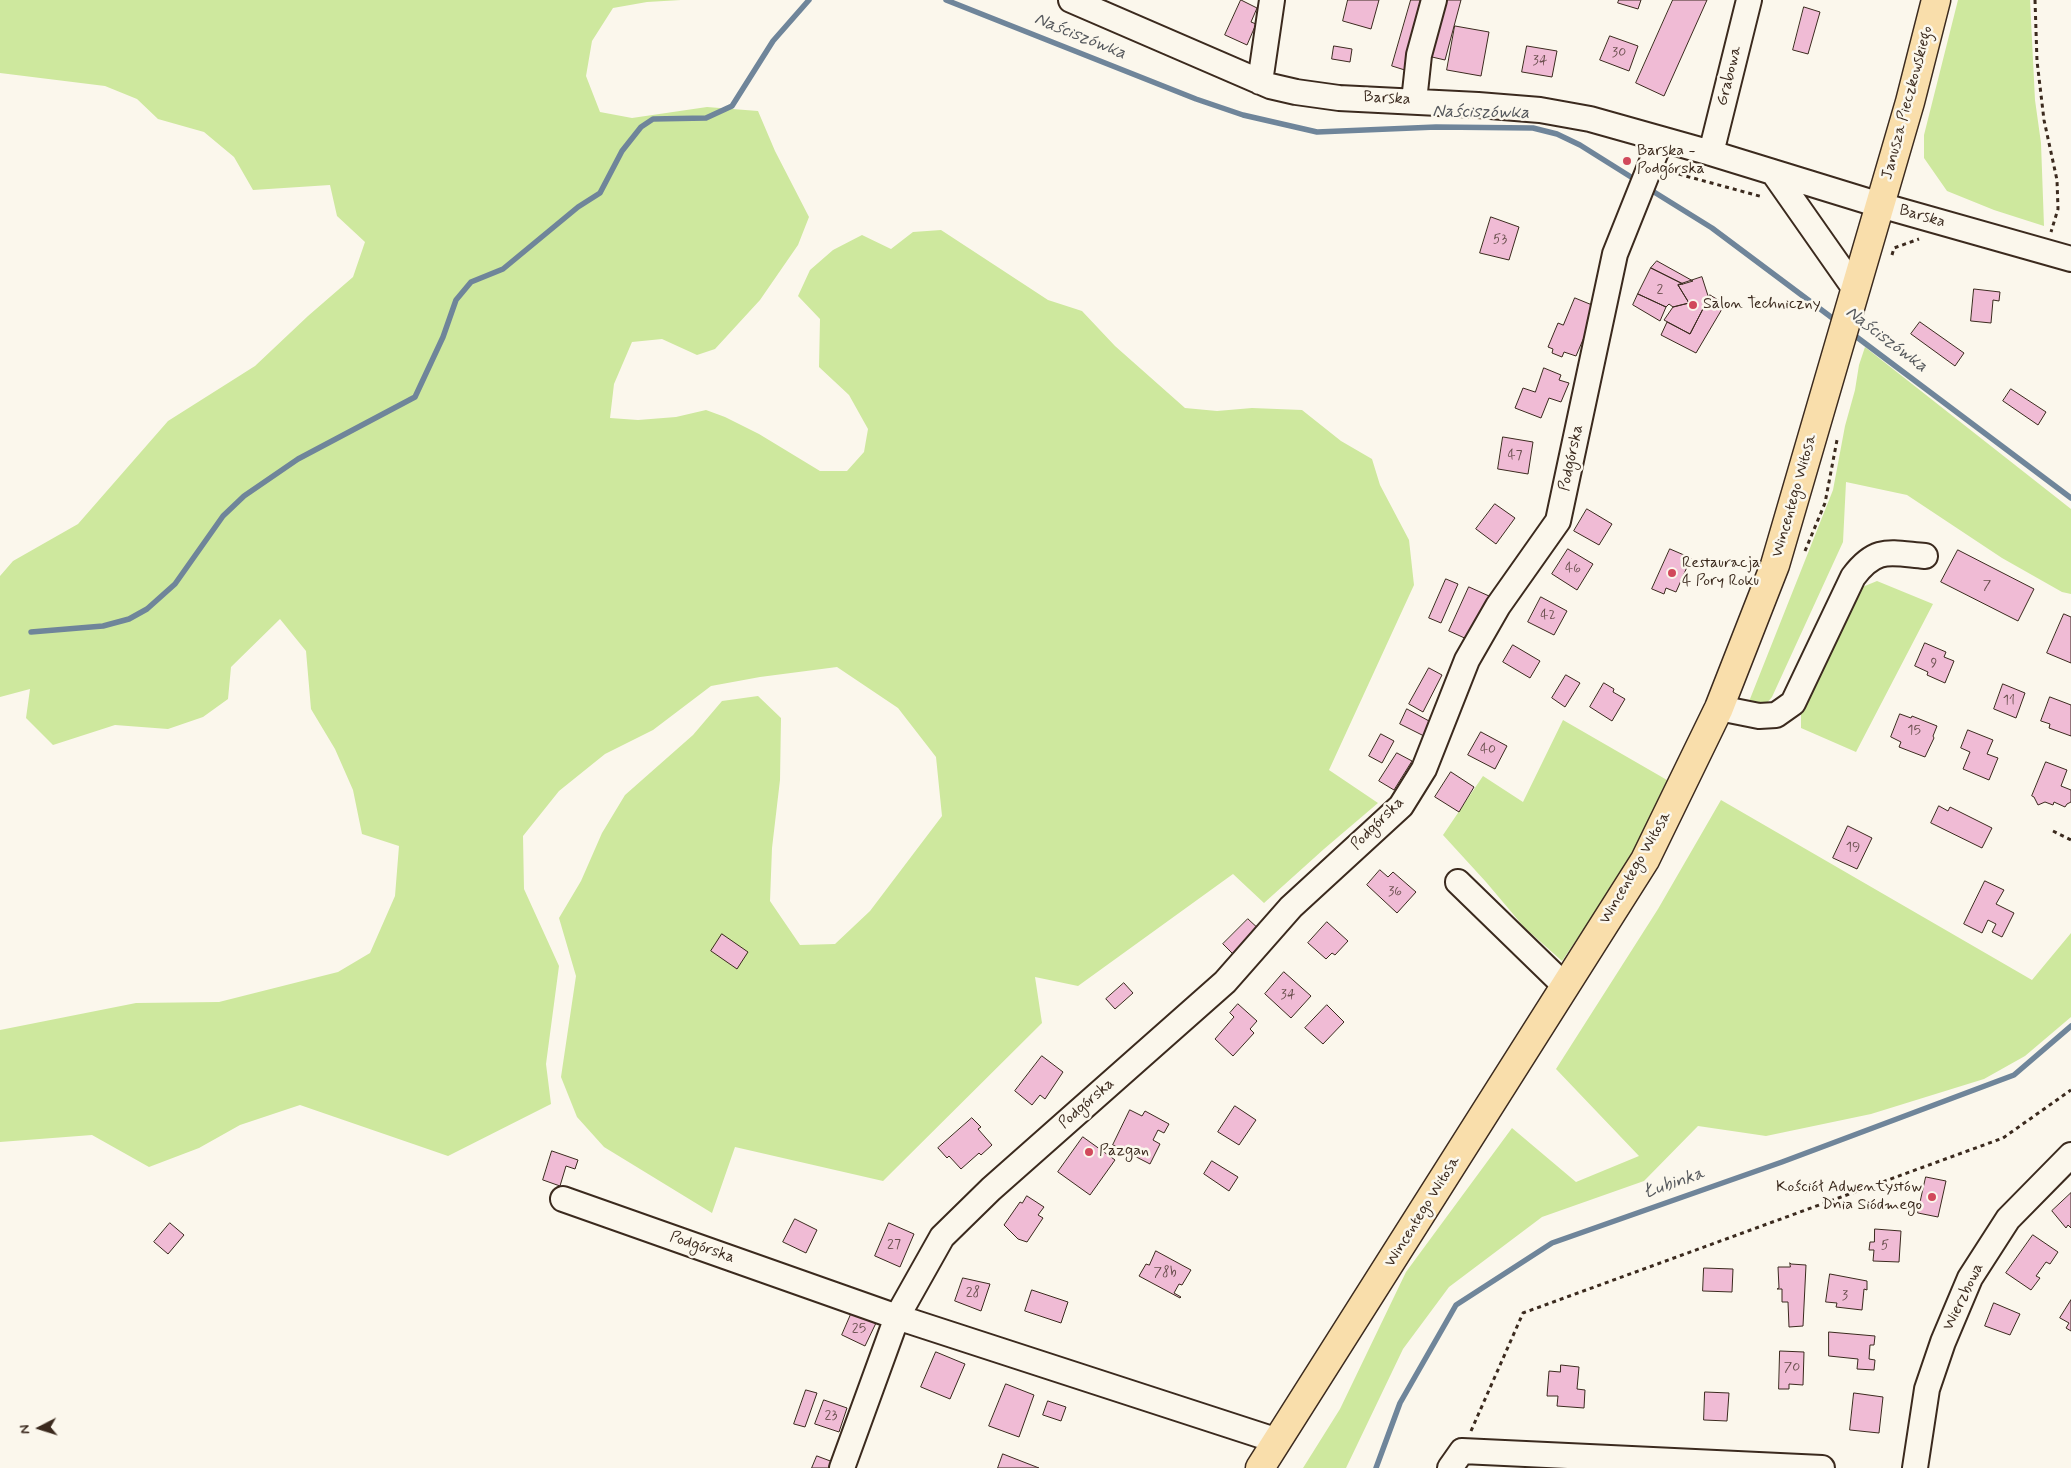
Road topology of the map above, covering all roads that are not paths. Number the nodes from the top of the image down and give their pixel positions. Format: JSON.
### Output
{"nodes":[{"id":1,"x":1072,"y":0,"type":"edge"},
{"id":2,"x":1272,"y":0,"type":"edge"},
{"id":3,"x":1434,"y":0,"type":"edge"},
{"id":4,"x":1749,"y":0,"type":"edge"},
{"id":5,"x":1936,"y":0,"type":"edge"},
{"id":6,"x":1260,"y":82,"type":"junction"},
{"id":7,"x":1414,"y":101,"type":"junction"},
{"id":8,"x":1661,"y":139,"type":"junction"},
{"id":9,"x":1711,"y":153,"type":"junction"},
{"id":10,"x":1773,"y":172,"type":"junction"},
{"id":11,"x":1880,"y":205,"type":"junction"},
{"id":12,"x":2056,"y":255,"type":"edge"},
{"id":13,"x":1852,"y":299,"type":"junction"},
{"id":14,"x":1925,"y":556,"type":"dead end"},
{"id":15,"x":1719,"y":708,"type":"junction"},
{"id":16,"x":1458,"y":882,"type":"dead end"},
{"id":17,"x":1565,"y":986,"type":"junction"},
{"id":18,"x":2071,"y":1154,"type":"edge"},
{"id":19,"x":563,"y":1200,"type":"dead end"},
{"id":20,"x":897,"y":1317,"type":"junction"},
{"id":21,"x":1278,"y":1441,"type":"junction"},
{"id":22,"x":1456,"y":1460,"type":"edge"},
{"id":23,"x":1724,"y":1466,"type":"edge"},
{"id":24,"x":842,"y":1468,"type":"edge"},
{"id":25,"x":1260,"y":1468,"type":"edge"},
{"id":26,"x":1822,"y":1468,"type":"edge"},
{"id":27,"x":1915,"y":1468,"type":"edge"}],
"edges":[{"from":1,"to":6,"type":"street","name":"Barska"},
{"from":2,"to":6,"type":"street"},
{"from":3,"to":7,"type":"street"},
{"from":4,"to":9,"type":"street","name":"Grabowa"},
{"from":5,"to":11,"type":"main road","name":"Janusza Pieczkowskiego"},
{"from":6,"to":7,"type":"street","name":"Barska"},
{"from":7,"to":8,"type":"street","name":"Barska"},
{"from":8,"to":9,"type":"street","name":"Barska"},
{"from":8,"to":20,"type":"street","name":"Podgórska"},
{"from":9,"to":10,"type":"street","name":"Barska"},
{"from":10,"to":11,"type":"street","name":"Barska"},
{"from":10,"to":13,"type":"street"},
{"from":11,"to":12,"type":"street","name":"Barska"},
{"from":11,"to":13,"type":"main road","name":"Wincentego Witosa"},
{"from":13,"to":15,"type":"main road","name":"Wincentego Witosa"},
{"from":14,"to":15,"type":"street"},
{"from":15,"to":17,"type":"main road","name":"Wincentego Witosa"},
{"from":16,"to":17,"type":"street"},
{"from":17,"to":21,"type":"main road","name":"Wincentego Witosa"},
{"from":18,"to":27,"type":"street","name":"Wierzbowa"},
{"from":19,"to":20,"type":"street","name":"Podgórska"},
{"from":20,"to":21,"type":"street","name":"Podgórska"},
{"from":20,"to":24,"type":"street","name":"Podgórska"},
{"from":21,"to":25,"type":"main road","name":"Wincentego Witosa"},
{"from":22,"to":23,"type":"street"},
{"from":23,"to":26,"type":"street"}]}
